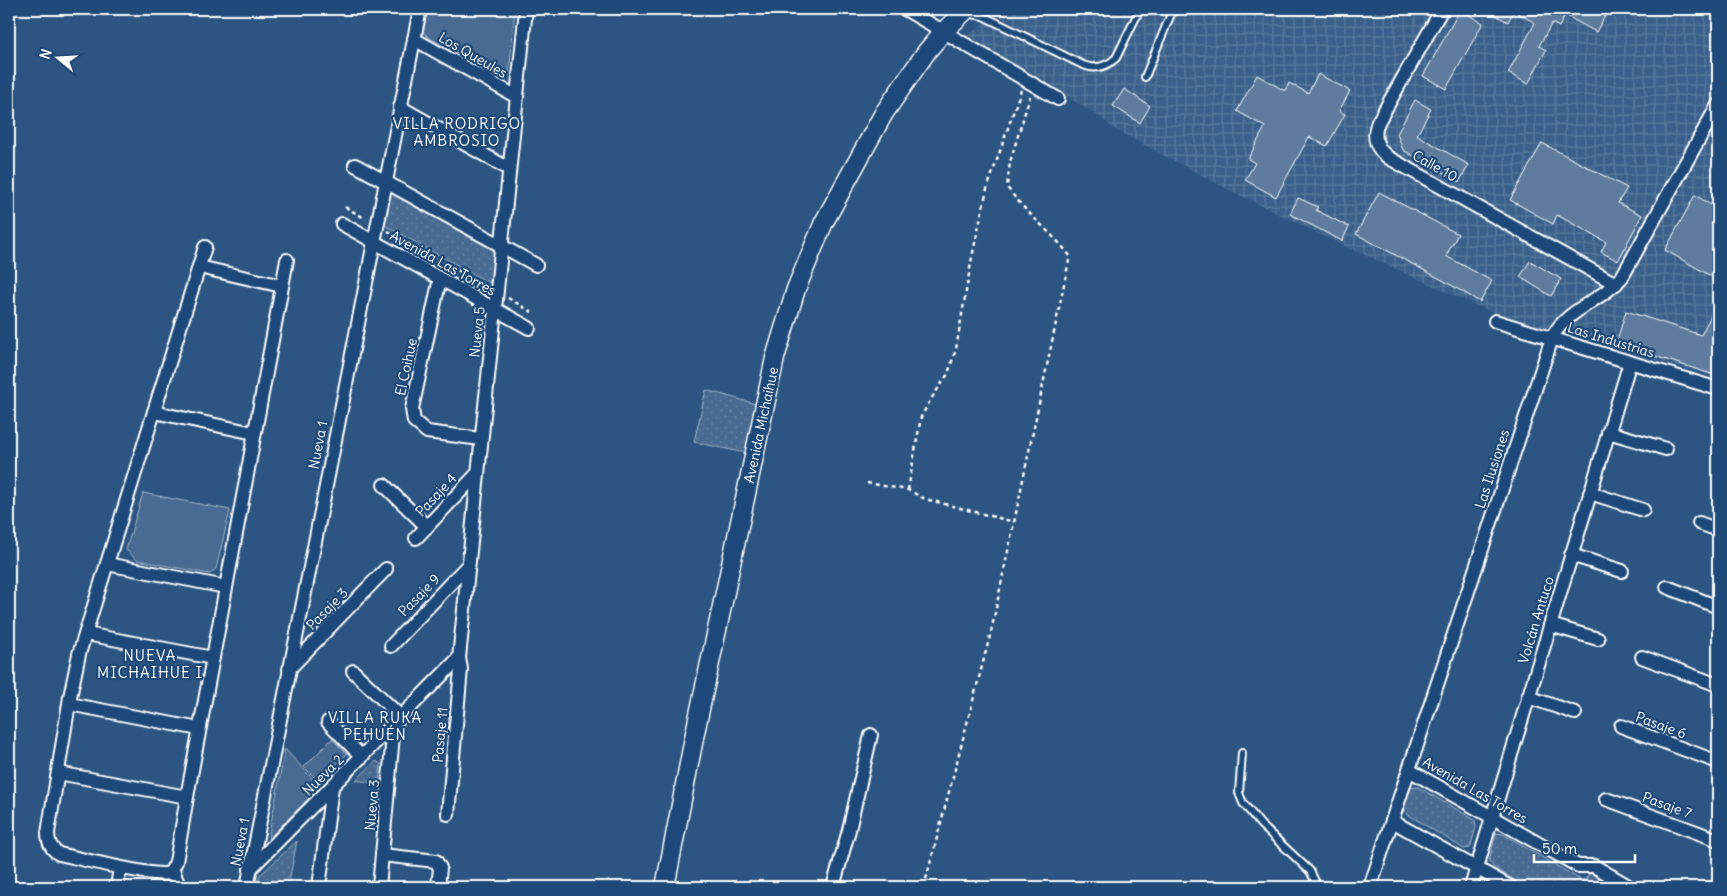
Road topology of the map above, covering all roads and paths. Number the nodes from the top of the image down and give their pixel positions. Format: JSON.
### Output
{"nodes":[{"id":1,"x":420,"y":9,"type":"edge"},
{"id":2,"x":526,"y":9,"type":"edge"},
{"id":3,"x":905,"y":9,"type":"edge"},
{"id":4,"x":1140,"y":9,"type":"edge"},
{"id":5,"x":1173,"y":9,"type":"edge"},
{"id":6,"x":1442,"y":9,"type":"edge"},
{"id":7,"x":965,"y":11,"type":"edge"},
{"id":8,"x":944,"y":31,"type":"junction"},
{"id":9,"x":414,"y":39,"type":"junction"},
{"id":10,"x":1145,"y":77,"type":"dead end"},
{"id":11,"x":1029,"y":82,"type":"junction"},
{"id":12,"x":517,"y":97,"type":"junction"},
{"id":13,"x":1058,"y":99,"type":"dead end"},
{"id":14,"x":1718,"y":105,"type":"edge"},
{"id":15,"x":400,"y":107,"type":"junction"},
{"id":16,"x":355,"y":165,"type":"dead end"},
{"id":17,"x":510,"y":169,"type":"junction"},
{"id":18,"x":386,"y":181,"type":"junction"},
{"id":19,"x":345,"y":207,"type":"dead end"},
{"id":20,"x":342,"y":224,"type":"dead end"},
{"id":21,"x":377,"y":225,"type":"junction"},
{"id":22,"x":373,"y":242,"type":"junction"},
{"id":23,"x":501,"y":246,"type":"junction"},
{"id":24,"x":205,"y":247,"type":"dead end"},
{"id":25,"x":287,"y":260,"type":"dead end"},
{"id":26,"x":536,"y":265,"type":"dead end"},
{"id":27,"x":199,"y":267,"type":"junction"},
{"id":28,"x":441,"y":279,"type":"junction"},
{"id":29,"x":1616,"y":284,"type":"junction"},
{"id":30,"x":282,"y":286,"type":"junction"},
{"id":31,"x":497,"y":292,"type":"junction"},
{"id":32,"x":495,"y":308,"type":"junction"},
{"id":33,"x":532,"y":312,"type":"dead end"},
{"id":34,"x":1494,"y":320,"type":"dead end"},
{"id":35,"x":530,"y":328,"type":"dead end"},
{"id":36,"x":1552,"y":338,"type":"junction"},
{"id":37,"x":1630,"y":362,"type":"junction"},
{"id":38,"x":1718,"y":389,"type":"edge"},
{"id":39,"x":154,"y":412,"type":"junction"},
{"id":40,"x":254,"y":432,"type":"junction"},
{"id":41,"x":1608,"y":432,"type":"junction"},
{"id":42,"x":481,"y":439,"type":"junction"},
{"id":43,"x":1666,"y":449,"type":"dead end"},
{"id":44,"x":478,"y":473,"type":"junction"},
{"id":45,"x":867,"y":483,"type":"dead end"},
{"id":46,"x":384,"y":485,"type":"dead end"},
{"id":47,"x":908,"y":490,"type":"junction"},
{"id":48,"x":1590,"y":494,"type":"junction"},
{"id":49,"x":1643,"y":510,"type":"dead end"},
{"id":50,"x":1014,"y":522,"type":"junction"},
{"id":51,"x":1699,"y":523,"type":"dead end"},
{"id":52,"x":427,"y":527,"type":"junction"},
{"id":53,"x":1718,"y":530,"type":"edge"},
{"id":54,"x":416,"y":538,"type":"dead end"},
{"id":55,"x":1571,"y":555,"type":"junction"},
{"id":56,"x":108,"y":564,"type":"junction"},
{"id":57,"x":468,"y":565,"type":"junction"},
{"id":58,"x":386,"y":569,"type":"dead end"},
{"id":59,"x":1622,"y":571,"type":"dead end"},
{"id":60,"x":226,"y":587,"type":"junction"},
{"id":61,"x":1667,"y":587,"type":"dead end"},
{"id":62,"x":1718,"y":607,"type":"edge"},
{"id":63,"x":1550,"y":625,"type":"junction"},
{"id":64,"x":86,"y":634,"type":"junction"},
{"id":65,"x":1598,"y":639,"type":"dead end"},
{"id":66,"x":391,"y":646,"type":"dead end"},
{"id":67,"x":1642,"y":657,"type":"dead end"},
{"id":68,"x":213,"y":658,"type":"junction"},
{"id":69,"x":458,"y":658,"type":"junction"},
{"id":70,"x":289,"y":669,"type":"junction"},
{"id":71,"x":353,"y":671,"type":"dead end"},
{"id":72,"x":1718,"y":685,"type":"edge"},
{"id":73,"x":1528,"y":697,"type":"junction"},
{"id":74,"x":69,"y":704,"type":"junction"},
{"id":75,"x":1576,"y":713,"type":"dead end"},
{"id":76,"x":398,"y":721,"type":"junction"},
{"id":77,"x":328,"y":722,"type":"dead end"},
{"id":78,"x":1621,"y":726,"type":"dead end"},
{"id":79,"x":199,"y":729,"type":"junction"},
{"id":80,"x":871,"y":735,"type":"dead end"},
{"id":81,"x":1242,"y":752,"type":"dead end"},
{"id":82,"x":362,"y":757,"type":"junction"},
{"id":83,"x":1718,"y":762,"type":"edge"},
{"id":84,"x":1409,"y":770,"type":"junction"},
{"id":85,"x":58,"y":773,"type":"junction"},
{"id":86,"x":332,"y":787,"type":"junction"},
{"id":87,"x":187,"y":797,"type":"junction"},
{"id":88,"x":1606,"y":799,"type":"dead end"},
{"id":89,"x":448,"y":814,"type":"dead end"},
{"id":90,"x":1492,"y":818,"type":"junction"},
{"id":91,"x":1392,"y":821,"type":"junction"},
{"id":92,"x":1718,"y":840,"type":"edge"},
{"id":93,"x":382,"y":855,"type":"junction"},
{"id":94,"x":120,"y":868,"type":"junction"},
{"id":95,"x":1477,"y":868,"type":"junction"},
{"id":96,"x":250,"y":869,"type":"junction"},
{"id":97,"x":173,"y":870,"type":"junction"},
{"id":98,"x":116,"y":887,"type":"edge"},
{"id":99,"x":178,"y":887,"type":"edge"},
{"id":100,"x":247,"y":887,"type":"edge"},
{"id":101,"x":319,"y":887,"type":"edge"},
{"id":102,"x":379,"y":887,"type":"edge"},
{"id":103,"x":438,"y":887,"type":"edge"},
{"id":104,"x":665,"y":887,"type":"edge"},
{"id":105,"x":833,"y":887,"type":"edge"},
{"id":106,"x":924,"y":887,"type":"edge"},
{"id":107,"x":1318,"y":887,"type":"edge"},
{"id":108,"x":1370,"y":887,"type":"edge"},
{"id":109,"x":1471,"y":887,"type":"edge"},
{"id":110,"x":1510,"y":887,"type":"edge"},
{"id":111,"x":1630,"y":887,"type":"edge"}],
"edges":[{"from":1,"to":9,"type":"street","name":"Nueva 1"},
{"from":2,"to":12,"type":"street","name":"Nueva 5"},
{"from":3,"to":8,"type":"street"},
{"from":4,"to":7,"type":"lane"},
{"from":5,"to":10,"type":"lane"},
{"from":6,"to":29,"type":"street","name":"Calle 10"},
{"from":7,"to":8,"type":"street","name":"Avenida Michaihue"},
{"from":8,"to":11,"type":"street"},
{"from":8,"to":104,"type":"street","name":"Avenida Michaihue"},
{"from":9,"to":12,"type":"street","name":"Los Queules"},
{"from":9,"to":15,"type":"street","name":"Nueva 1"},
{"from":11,"to":13,"type":"street"},
{"from":11,"to":47,"type":"path"},
{"from":11,"to":50,"type":"path"},
{"from":12,"to":17,"type":"street","name":"Nueva 5"},
{"from":14,"to":29,"type":"street","name":"Las Ilusiones"},
{"from":15,"to":17,"type":"street"},
{"from":15,"to":18,"type":"street","name":"Nueva 1"},
{"from":16,"to":18,"type":"street"},
{"from":17,"to":23,"type":"street","name":"Nueva 5"},
{"from":18,"to":21,"type":"street","name":"Nueva 1"},
{"from":18,"to":23,"type":"street"},
{"from":19,"to":21,"type":"path"},
{"from":20,"to":22,"type":"street","name":"Avenida Las Torres"},
{"from":21,"to":22,"type":"street","name":"Nueva 1"},
{"from":21,"to":31,"type":"path"},
{"from":22,"to":28,"type":"street","name":"Avenida Las Torres"},
{"from":22,"to":70,"type":"street","name":"Nueva 1"},
{"from":23,"to":26,"type":"street"},
{"from":23,"to":31,"type":"street","name":"Nueva 5"},
{"from":24,"to":27,"type":"street"},
{"from":25,"to":30,"type":"street"},
{"from":27,"to":30,"type":"street"},
{"from":27,"to":39,"type":"street"},
{"from":28,"to":32,"type":"street","name":"Avenida Las Torres"},
{"from":28,"to":42,"type":"street","name":"El Coihue"},
{"from":29,"to":36,"type":"street","name":"Las Ilusiones"},
{"from":30,"to":40,"type":"street"},
{"from":31,"to":32,"type":"street","name":"Nueva 5"},
{"from":31,"to":33,"type":"path"},
{"from":32,"to":35,"type":"street","name":"Avenida Las Torres"},
{"from":32,"to":42,"type":"street","name":"Nueva 5"},
{"from":34,"to":36,"type":"street","name":"Las Industrias"},
{"from":36,"to":37,"type":"street","name":"Las Industrias"},
{"from":36,"to":84,"type":"street","name":"Las Ilusiones"},
{"from":37,"to":38,"type":"street","name":"Las Industrias"},
{"from":37,"to":41,"type":"street","name":"Volcán Antuco"},
{"from":39,"to":40,"type":"street"},
{"from":39,"to":56,"type":"street"},
{"from":40,"to":60,"type":"street"},
{"from":41,"to":43,"type":"street"},
{"from":41,"to":48,"type":"street","name":"Volcán Antuco"},
{"from":42,"to":44,"type":"street","name":"Nueva 5"},
{"from":44,"to":52,"type":"street","name":"Pasaje 4"},
{"from":44,"to":57,"type":"street","name":"Nueva 5"},
{"from":45,"to":47,"type":"path"},
{"from":46,"to":52,"type":"street"},
{"from":47,"to":50,"type":"path"},
{"from":48,"to":49,"type":"street"},
{"from":48,"to":55,"type":"street","name":"Volcán Antuco"},
{"from":50,"to":106,"type":"path"},
{"from":51,"to":53,"type":"street"},
{"from":52,"to":54,"type":"street","name":"Pasaje 4"},
{"from":55,"to":59,"type":"street"},
{"from":55,"to":63,"type":"street","name":"Volcán Antuco"},
{"from":56,"to":60,"type":"street"},
{"from":56,"to":64,"type":"street"},
{"from":57,"to":66,"type":"street","name":"Pasaje 9"},
{"from":57,"to":69,"type":"street","name":"Nueva 5"},
{"from":58,"to":70,"type":"street","name":"Pasaje 3"},
{"from":60,"to":68,"type":"street"},
{"from":61,"to":62,"type":"street"},
{"from":63,"to":65,"type":"street"},
{"from":63,"to":73,"type":"street","name":"Volcán Antuco"},
{"from":64,"to":68,"type":"street"},
{"from":64,"to":74,"type":"street"},
{"from":67,"to":72,"type":"street"},
{"from":68,"to":79,"type":"street"},
{"from":69,"to":76,"type":"street","name":"Nueva 2"},
{"from":69,"to":89,"type":"street","name":"Pasaje 11"},
{"from":70,"to":96,"type":"street","name":"Nueva 1"},
{"from":71,"to":76,"type":"street"},
{"from":73,"to":75,"type":"street"},
{"from":73,"to":90,"type":"street","name":"Volcán Antuco"},
{"from":74,"to":79,"type":"street"},
{"from":74,"to":85,"type":"street"},
{"from":76,"to":82,"type":"street","name":"Nueva 2"},
{"from":76,"to":93,"type":"street","name":"Nueva 3"},
{"from":77,"to":82,"type":"street"},
{"from":78,"to":83,"type":"street","name":"Pasaje 6"},
{"from":79,"to":87,"type":"street"},
{"from":80,"to":105,"type":"street"},
{"from":81,"to":107,"type":"lane"},
{"from":82,"to":86,"type":"street","name":"Nueva 2"},
{"from":84,"to":90,"type":"street","name":"Avenida Las Torres"},
{"from":84,"to":91,"type":"street","name":"Las Ilusiones"},
{"from":85,"to":87,"type":"street"},
{"from":85,"to":94,"type":"street"},
{"from":86,"to":96,"type":"street","name":"Nueva 2"},
{"from":86,"to":101,"type":"street"},
{"from":87,"to":97,"type":"street"},
{"from":88,"to":92,"type":"street","name":"Pasaje 7"},
{"from":90,"to":95,"type":"street","name":"Volcán Antuco"},
{"from":90,"to":111,"type":"street","name":"Avenida Las Torres"},
{"from":91,"to":95,"type":"street"},
{"from":91,"to":108,"type":"street","name":"Las Ilusiones"},
{"from":93,"to":102,"type":"street","name":"Nueva 3"},
{"from":93,"to":103,"type":"street"},
{"from":94,"to":97,"type":"street"},
{"from":94,"to":98,"type":"street"},
{"from":95,"to":109,"type":"street","name":"Volcán Antuco"},
{"from":95,"to":110,"type":"street"},
{"from":96,"to":100,"type":"street","name":"Nueva 1"},
{"from":97,"to":99,"type":"street"}]}
